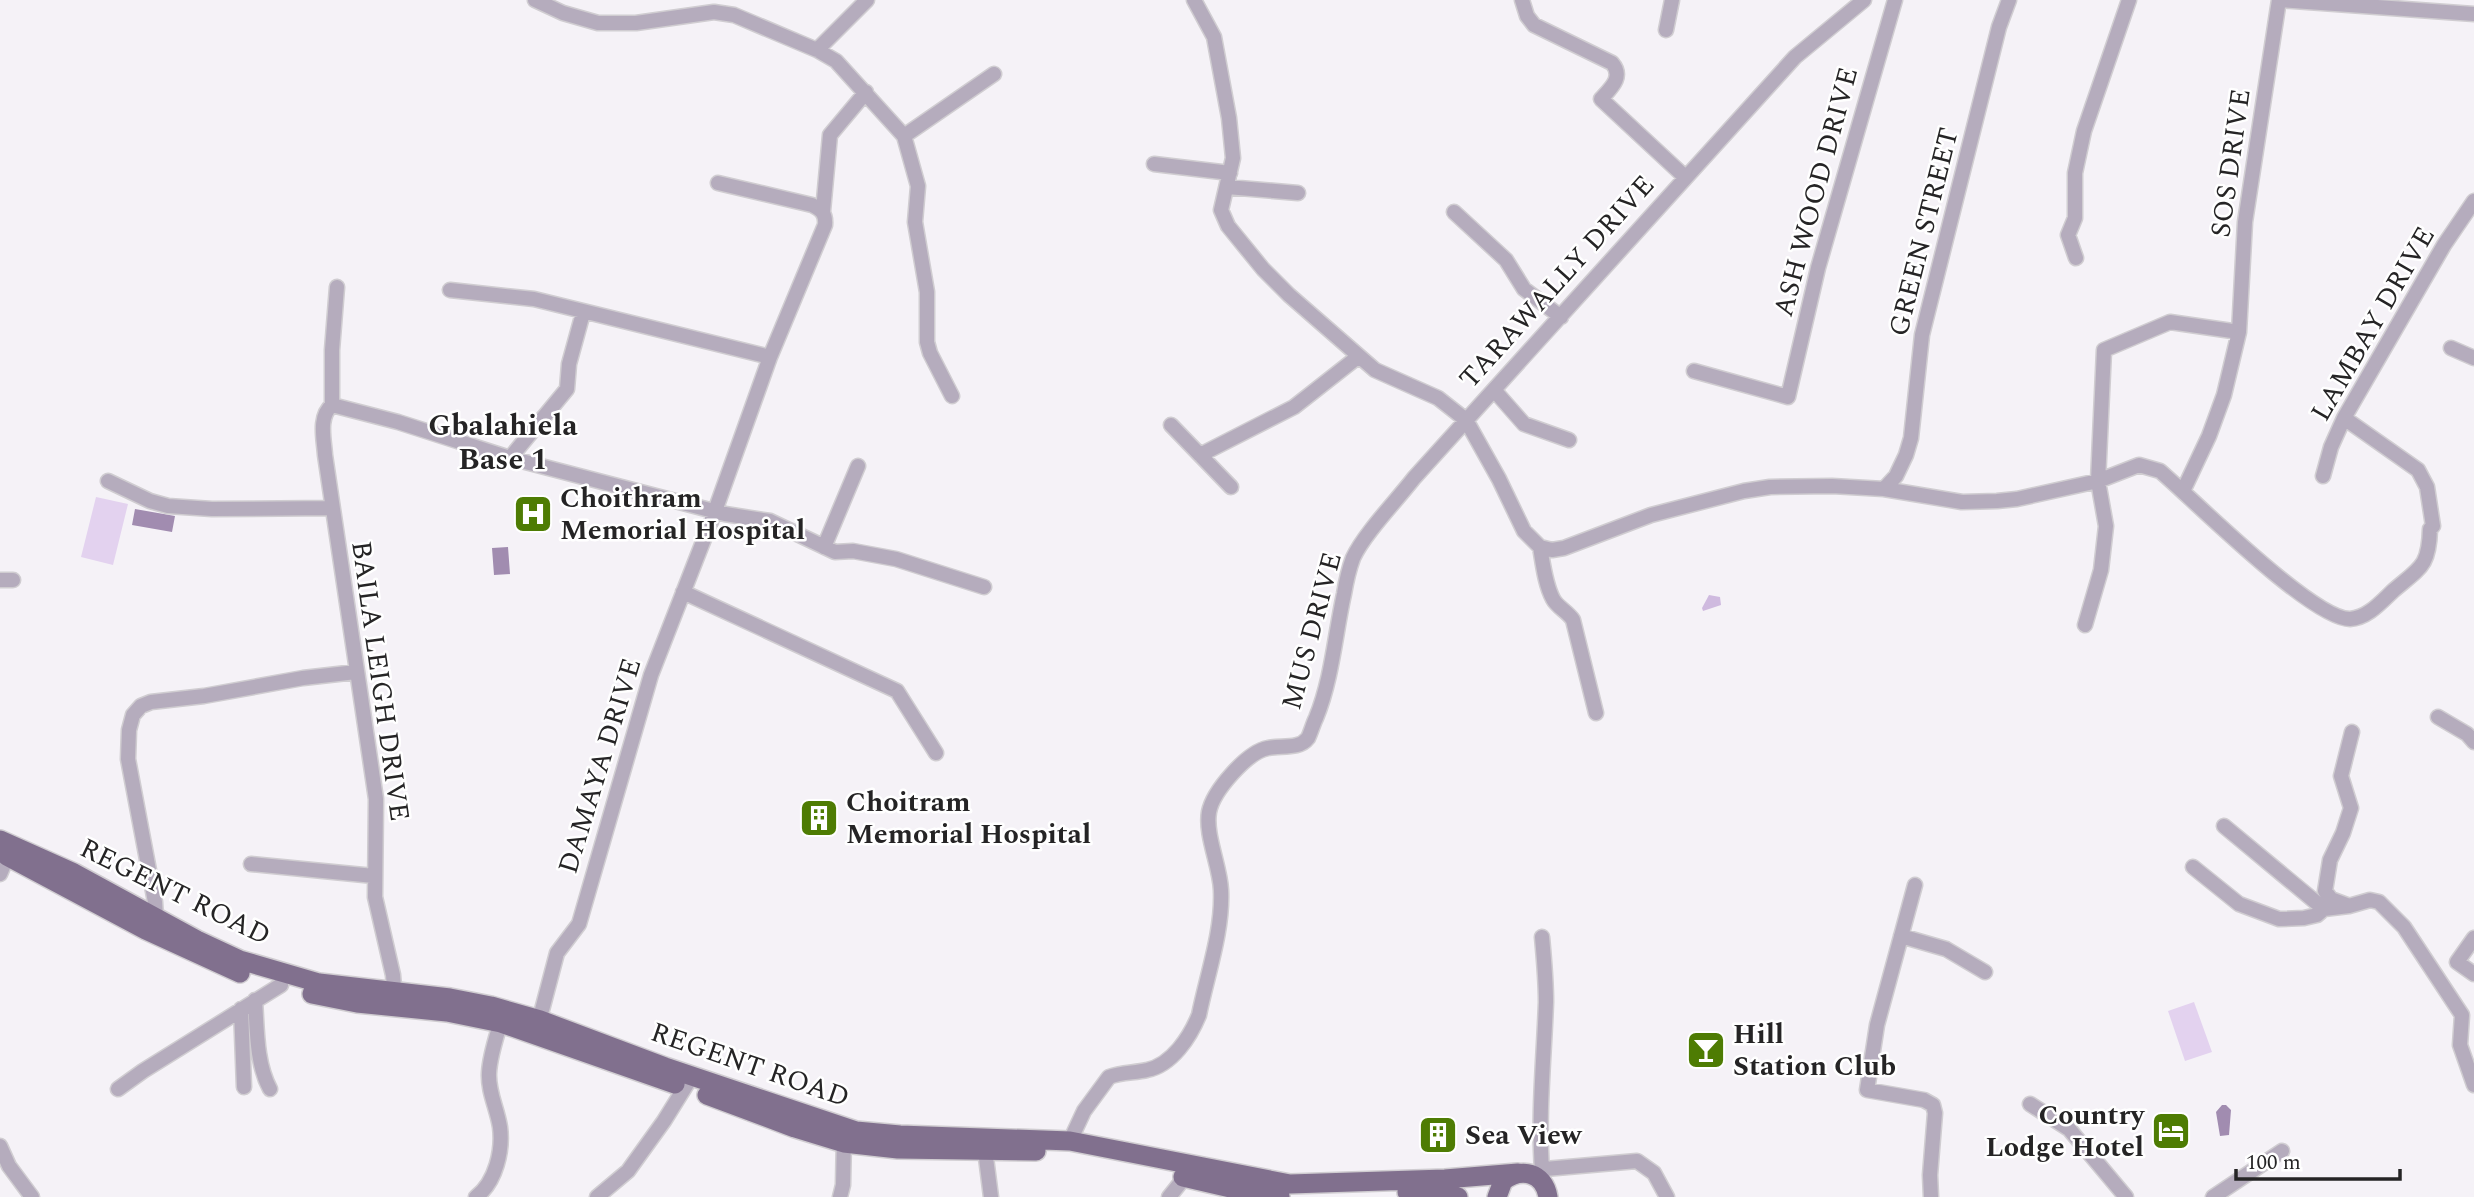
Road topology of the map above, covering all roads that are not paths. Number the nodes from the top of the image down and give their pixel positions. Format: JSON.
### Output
{"nodes":[{"id":1,"x":535,"y":0,"type":"edge"},
{"id":2,"x":867,"y":0,"type":"edge"},
{"id":3,"x":1194,"y":0,"type":"edge"},
{"id":4,"x":1522,"y":0,"type":"edge"},
{"id":5,"x":1672,"y":0,"type":"edge"},
{"id":6,"x":1864,"y":0,"type":"edge"},
{"id":7,"x":1895,"y":0,"type":"edge"},
{"id":8,"x":2008,"y":0,"type":"edge"},
{"id":9,"x":2129,"y":0,"type":"edge"},
{"id":10,"x":2280,"y":0,"type":"edge"},
{"id":11,"x":2316,"y":1,"type":"edge"},
{"id":12,"x":2468,"y":9,"type":"edge"},
{"id":13,"x":1666,"y":30,"type":"dead end"},
{"id":14,"x":817,"y":50,"type":"junction"},
{"id":15,"x":994,"y":74,"type":"dead end"},
{"id":16,"x":866,"y":92,"type":"junction"},
{"id":17,"x":904,"y":136,"type":"junction"},
{"id":18,"x":1154,"y":164,"type":"dead end"},
{"id":19,"x":1685,"y":177,"type":"junction"},
{"id":20,"x":1228,"y":180,"type":"junction"},
{"id":21,"x":718,"y":183,"type":"dead end"},
{"id":22,"x":1298,"y":194,"type":"dead end"},
{"id":23,"x":2474,"y":201,"type":"edge"},
{"id":24,"x":822,"y":211,"type":"junction"},
{"id":25,"x":1454,"y":212,"type":"dead end"},
{"id":26,"x":2076,"y":258,"type":"dead end"},
{"id":27,"x":337,"y":287,"type":"dead end"},
{"id":28,"x":450,"y":290,"type":"dead end"},
{"id":29,"x":583,"y":313,"type":"junction"},
{"id":30,"x":1561,"y":317,"type":"junction"},
{"id":31,"x":2239,"y":332,"type":"junction"},
{"id":32,"x":2451,"y":348,"type":"dead end"},
{"id":33,"x":1359,"y":356,"type":"junction"},
{"id":34,"x":770,"y":358,"type":"junction"},
{"id":35,"x":2474,"y":358,"type":"edge"},
{"id":36,"x":1694,"y":371,"type":"dead end"},
{"id":37,"x":1494,"y":390,"type":"junction"},
{"id":38,"x":951,"y":396,"type":"dead end"},
{"id":39,"x":332,"y":405,"type":"junction"},
{"id":40,"x":2344,"y":418,"type":"junction"},
{"id":41,"x":1466,"y":420,"type":"junction"},
{"id":42,"x":1171,"y":425,"type":"dead end"},
{"id":43,"x":1569,"y":440,"type":"dead end"},
{"id":44,"x":1200,"y":455,"type":"junction"},
{"id":45,"x":510,"y":458,"type":"junction"},
{"id":46,"x":858,"y":466,"type":"dead end"},
{"id":47,"x":2323,"y":476,"type":"dead end"},
{"id":48,"x":108,"y":481,"type":"dead end"},
{"id":49,"x":2098,"y":481,"type":"junction"},
{"id":50,"x":1231,"y":487,"type":"dead end"},
{"id":51,"x":1884,"y":489,"type":"junction"},
{"id":52,"x":2183,"y":491,"type":"junction"},
{"id":53,"x":331,"y":508,"type":"junction"},
{"id":54,"x":715,"y":511,"type":"junction"},
{"id":55,"x":824,"y":547,"type":"junction"},
{"id":56,"x":1540,"y":547,"type":"junction"},
{"id":57,"x":984,"y":587,"type":"dead end"},
{"id":58,"x":683,"y":592,"type":"junction"},
{"id":59,"x":2085,"y":625,"type":"dead end"},
{"id":60,"x":356,"y":672,"type":"junction"},
{"id":61,"x":1596,"y":713,"type":"dead end"},
{"id":62,"x":2438,"y":717,"type":"dead end"},
{"id":63,"x":2352,"y":732,"type":"dead end"},
{"id":64,"x":2474,"y":742,"type":"edge"},
{"id":65,"x":936,"y":753,"type":"dead end"},
{"id":66,"x":2224,"y":825,"type":"dead end"},
{"id":67,"x":5,"y":848,"type":"edge"},
{"id":68,"x":251,"y":864,"type":"dead end"},
{"id":69,"x":2193,"y":867,"type":"dead end"},
{"id":70,"x":0,"y":874,"type":"edge"},
{"id":71,"x":374,"y":876,"type":"junction"},
{"id":72,"x":1915,"y":885,"type":"dead end"},
{"id":73,"x":2349,"y":906,"type":"junction"},
{"id":74,"x":2323,"y":909,"type":"junction"},
{"id":75,"x":151,"y":924,"type":"junction"},
{"id":76,"x":1901,"y":936,"type":"junction"},
{"id":77,"x":1542,"y":937,"type":"dead end"},
{"id":78,"x":2474,"y":938,"type":"edge"},
{"id":79,"x":1985,"y":972,"type":"dead end"},
{"id":80,"x":2474,"y":974,"type":"edge"},
{"id":81,"x":281,"y":985,"type":"junction"},
{"id":82,"x":255,"y":1000,"type":"junction"},
{"id":83,"x":395,"y":1000,"type":"junction"},
{"id":84,"x":241,"y":1009,"type":"junction"},
{"id":85,"x":502,"y":1016,"type":"junction"},
{"id":86,"x":538,"y":1027,"type":"junction"},
{"id":87,"x":2474,"y":1030,"type":"edge"},
{"id":88,"x":2460,"y":1038,"type":"junction"},
{"id":89,"x":689,"y":1082,"type":"junction"},
{"id":90,"x":2474,"y":1085,"type":"edge"},
{"id":91,"x":244,"y":1087,"type":"dead end"},
{"id":92,"x":270,"y":1088,"type":"dead end"},
{"id":93,"x":118,"y":1089,"type":"dead end"},
{"id":94,"x":2030,"y":1104,"type":"dead end"},
{"id":95,"x":844,"y":1135,"type":"junction"},
{"id":96,"x":1069,"y":1141,"type":"junction"},
{"id":97,"x":984,"y":1145,"type":"junction"},
{"id":98,"x":0,"y":1146,"type":"edge"},
{"id":99,"x":2282,"y":1151,"type":"dead end"},
{"id":100,"x":1567,"y":1166,"type":"junction"},
{"id":101,"x":1531,"y":1173,"type":"junction"},
{"id":102,"x":1185,"y":1177,"type":"junction"},
{"id":103,"x":1338,"y":1193,"type":"edge"},
{"id":104,"x":1236,"y":1194,"type":"edge"},
{"id":105,"x":1548,"y":1194,"type":"edge"},
{"id":106,"x":32,"y":1197,"type":"edge"},
{"id":107,"x":477,"y":1197,"type":"edge"},
{"id":108,"x":597,"y":1197,"type":"edge"},
{"id":109,"x":840,"y":1197,"type":"edge"},
{"id":110,"x":990,"y":1197,"type":"edge"},
{"id":111,"x":1169,"y":1197,"type":"edge"},
{"id":112,"x":1285,"y":1197,"type":"edge"},
{"id":113,"x":1458,"y":1197,"type":"edge"},
{"id":114,"x":1497,"y":1197,"type":"edge"},
{"id":115,"x":1667,"y":1197,"type":"edge"},
{"id":116,"x":1931,"y":1197,"type":"edge"},
{"id":117,"x":2126,"y":1197,"type":"edge"},
{"id":118,"x":2213,"y":1197,"type":"edge"}],
"edges":[{"from":1,"to":14,"type":"street"},
{"from":2,"to":14,"type":"street"},
{"from":3,"to":20,"type":"street"},
{"from":4,"to":19,"type":"street","name":"TARAWALLY DRIVE"},
{"from":5,"to":13,"type":"street"},
{"from":6,"to":19,"type":"street","name":"TARAWALLY DRIVE"},
{"from":7,"to":36,"type":"street","name":"ASH WOOD DRIVE"},
{"from":8,"to":51,"type":"street","name":"GREEN STREET"},
{"from":9,"to":26,"type":"street"},
{"from":10,"to":11,"type":"street"},
{"from":10,"to":31,"type":"street","name":"SOS DRIVE"},
{"from":11,"to":12,"type":"street"},
{"from":14,"to":16,"type":"street"},
{"from":15,"to":17,"type":"street"},
{"from":16,"to":17,"type":"street"},
{"from":16,"to":24,"type":"street","name":"DAMAYA DRIVE"},
{"from":17,"to":38,"type":"street"},
{"from":18,"to":20,"type":"street"},
{"from":19,"to":30,"type":"street","name":"TARAWALLY DRIVE"},
{"from":20,"to":22,"type":"street"},
{"from":20,"to":33,"type":"street","name":"TARAWALLY DRIVE"},
{"from":21,"to":24,"type":"street"},
{"from":23,"to":40,"type":"street","name":"LAMBAY DRIVE"},
{"from":24,"to":34,"type":"street","name":"DAMAYA DRIVE"},
{"from":25,"to":30,"type":"street"},
{"from":27,"to":39,"type":"street","name":"BAILA LEIGH DRIVE"},
{"from":28,"to":29,"type":"street"},
{"from":29,"to":34,"type":"street"},
{"from":29,"to":45,"type":"street"},
{"from":30,"to":37,"type":"street","name":"TARAWALLY DRIVE"},
{"from":31,"to":49,"type":"street"},
{"from":31,"to":52,"type":"street","name":"SOS DRIVE"},
{"from":32,"to":35,"type":"street"},
{"from":33,"to":41,"type":"street","name":"TARAWALLY DRIVE"},
{"from":33,"to":44,"type":"street"},
{"from":34,"to":54,"type":"street","name":"DAMAYA DRIVE"},
{"from":37,"to":41,"type":"street","name":"TARAWALLY DRIVE"},
{"from":37,"to":43,"type":"street"},
{"from":39,"to":45,"type":"street"},
{"from":39,"to":53,"type":"street","name":"BAILA LEIGH DRIVE"},
{"from":40,"to":47,"type":"street","name":"LAMBAY DRIVE"},
{"from":40,"to":52,"type":"street"},
{"from":41,"to":56,"type":"street","name":"TARAWALLY DRIVE"},
{"from":41,"to":96,"type":"street","name":"MUS DRIVE"},
{"from":42,"to":44,"type":"street"},
{"from":44,"to":50,"type":"street"},
{"from":45,"to":54,"type":"street"},
{"from":46,"to":55,"type":"street"},
{"from":48,"to":53,"type":"street"},
{"from":49,"to":51,"type":"street"},
{"from":49,"to":52,"type":"street"},
{"from":49,"to":59,"type":"street"},
{"from":51,"to":56,"type":"street"},
{"from":53,"to":60,"type":"street","name":"BAILA LEIGH DRIVE"},
{"from":54,"to":55,"type":"street"},
{"from":54,"to":58,"type":"street","name":"DAMAYA DRIVE"},
{"from":55,"to":57,"type":"street"},
{"from":56,"to":61,"type":"street"},
{"from":58,"to":65,"type":"street"},
{"from":58,"to":86,"type":"street","name":"DAMAYA DRIVE"},
{"from":60,"to":71,"type":"street","name":"BAILA LEIGH DRIVE"},
{"from":60,"to":75,"type":"street"},
{"from":62,"to":64,"type":"street"},
{"from":63,"to":73,"type":"street"},
{"from":66,"to":74,"type":"street"},
{"from":67,"to":70,"type":"street"},
{"from":67,"to":75,"type":"main road","name":"REGENT ROAD"},
{"from":68,"to":71,"type":"street"},
{"from":69,"to":74,"type":"street"},
{"from":71,"to":83,"type":"street","name":"BAILA LEIGH DRIVE"},
{"from":72,"to":76,"type":"street"},
{"from":73,"to":74,"type":"street"},
{"from":73,"to":88,"type":"street"},
{"from":75,"to":81,"type":"main road","name":"REGENT ROAD"},
{"from":75,"to":83,"type":"main road","name":"REGENT ROAD"},
{"from":76,"to":79,"type":"street"},
{"from":76,"to":116,"type":"street"},
{"from":77,"to":101,"type":"street"},
{"from":78,"to":80,"type":"street"},
{"from":81,"to":82,"type":"street"},
{"from":81,"to":83,"type":"main road","name":"REGENT ROAD"},
{"from":82,"to":84,"type":"street"},
{"from":82,"to":92,"type":"street"},
{"from":83,"to":85,"type":"main road","name":"REGENT ROAD"},
{"from":84,"to":91,"type":"street"},
{"from":84,"to":93,"type":"street"},
{"from":85,"to":86,"type":"main road","name":"REGENT ROAD"},
{"from":85,"to":107,"type":"street"},
{"from":86,"to":89,"type":"main road","name":"REGENT ROAD"},
{"from":87,"to":88,"type":"street"},
{"from":88,"to":90,"type":"street"},
{"from":89,"to":95,"type":"main road","name":"REGENT ROAD"},
{"from":89,"to":108,"type":"street"},
{"from":94,"to":117,"type":"street"},
{"from":95,"to":97,"type":"main road","name":"REGENT ROAD"},
{"from":95,"to":109,"type":"street"},
{"from":96,"to":97,"type":"main road","name":"REGENT ROAD"},
{"from":96,"to":103,"type":"main road","name":"REGENT ROAD"},
{"from":97,"to":102,"type":"main road","name":"REGENT ROAD"},
{"from":97,"to":110,"type":"street"},
{"from":98,"to":106,"type":"street"},
{"from":99,"to":118,"type":"street"},
{"from":100,"to":101,"type":"street"},
{"from":100,"to":105,"type":"street"},
{"from":100,"to":115,"type":"street"},
{"from":101,"to":103,"type":"main road","name":"REGENT ROAD"},
{"from":101,"to":105,"type":"main road"},
{"from":101,"to":114,"type":"main road"},
{"from":102,"to":104,"type":"main road","name":"REGENT ROAD"},
{"from":102,"to":111,"type":"street"},
{"from":103,"to":113,"type":"main road","name":"REGENT ROAD"},
{"from":104,"to":112,"type":"main road","name":"REGENT ROAD"}]}
